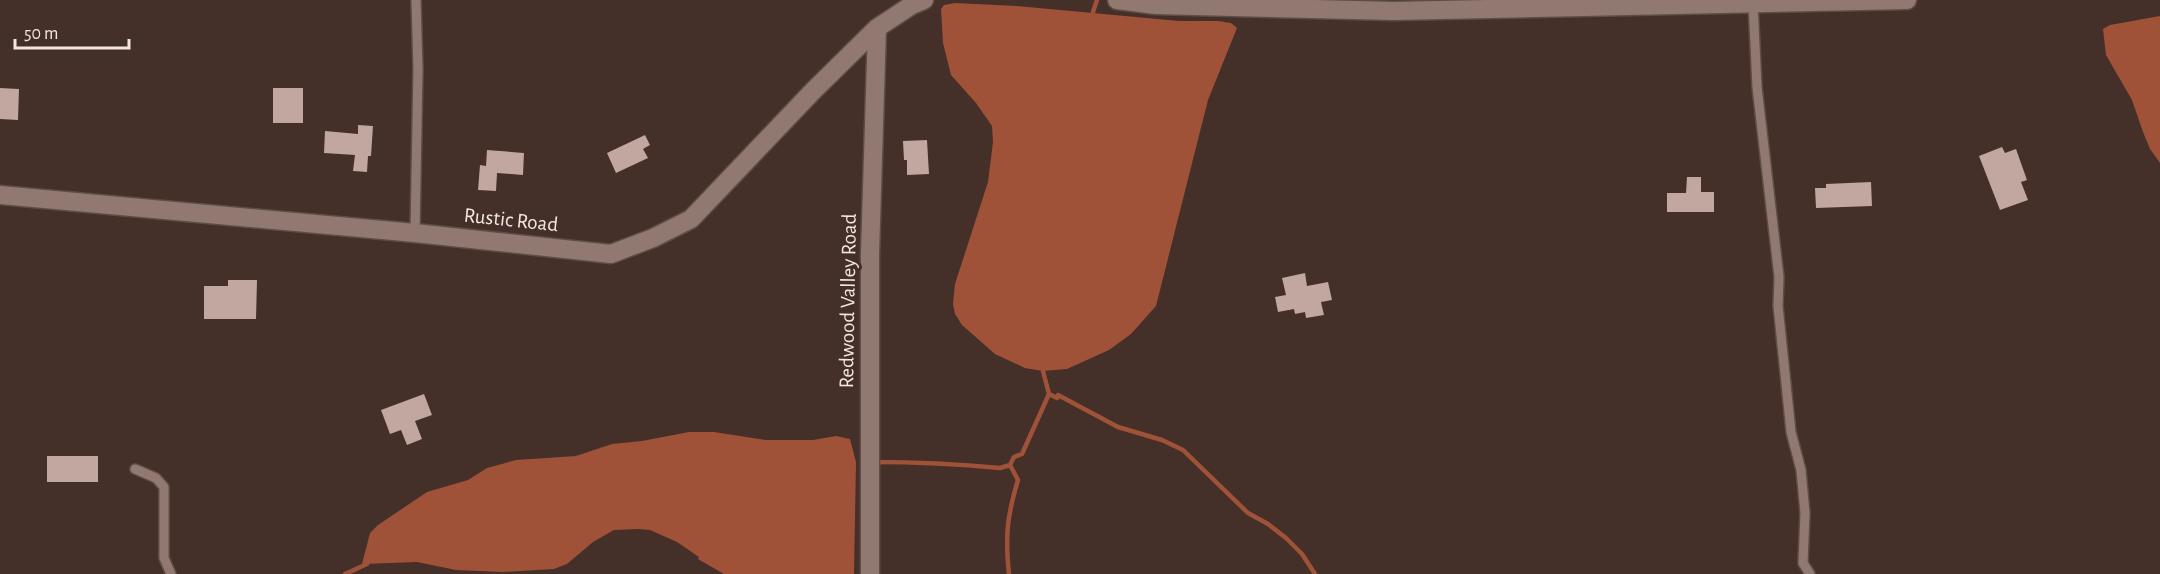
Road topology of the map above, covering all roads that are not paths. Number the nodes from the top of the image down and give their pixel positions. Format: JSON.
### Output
{"nodes":[{"id":1,"x":416,"y":0,"type":"edge"},
{"id":2,"x":924,"y":0,"type":"edge"},
{"id":3,"x":1117,"y":0,"type":"edge"},
{"id":4,"x":1907,"y":0,"type":"edge"},
{"id":5,"x":1754,"y":3,"type":"junction"},
{"id":6,"x":877,"y":28,"type":"junction"},
{"id":7,"x":0,"y":195,"type":"edge"},
{"id":8,"x":415,"y":232,"type":"junction"},
{"id":9,"x":135,"y":469,"type":"dead end"},
{"id":10,"x":171,"y":574,"type":"edge"},
{"id":11,"x":870,"y":574,"type":"edge"},
{"id":12,"x":1810,"y":574,"type":"edge"}],
"edges":[{"from":1,"to":8,"type":"lane"},
{"from":2,"to":6,"type":"street","name":"Rustic Road"},
{"from":3,"to":5,"type":"street"},
{"from":4,"to":5,"type":"street"},
{"from":5,"to":12,"type":"lane"},
{"from":6,"to":8,"type":"street","name":"Rustic Road"},
{"from":6,"to":11,"type":"street","name":"Redwood Valley Road"},
{"from":7,"to":8,"type":"street","name":"Rustic Road"},
{"from":9,"to":10,"type":"lane"}]}
